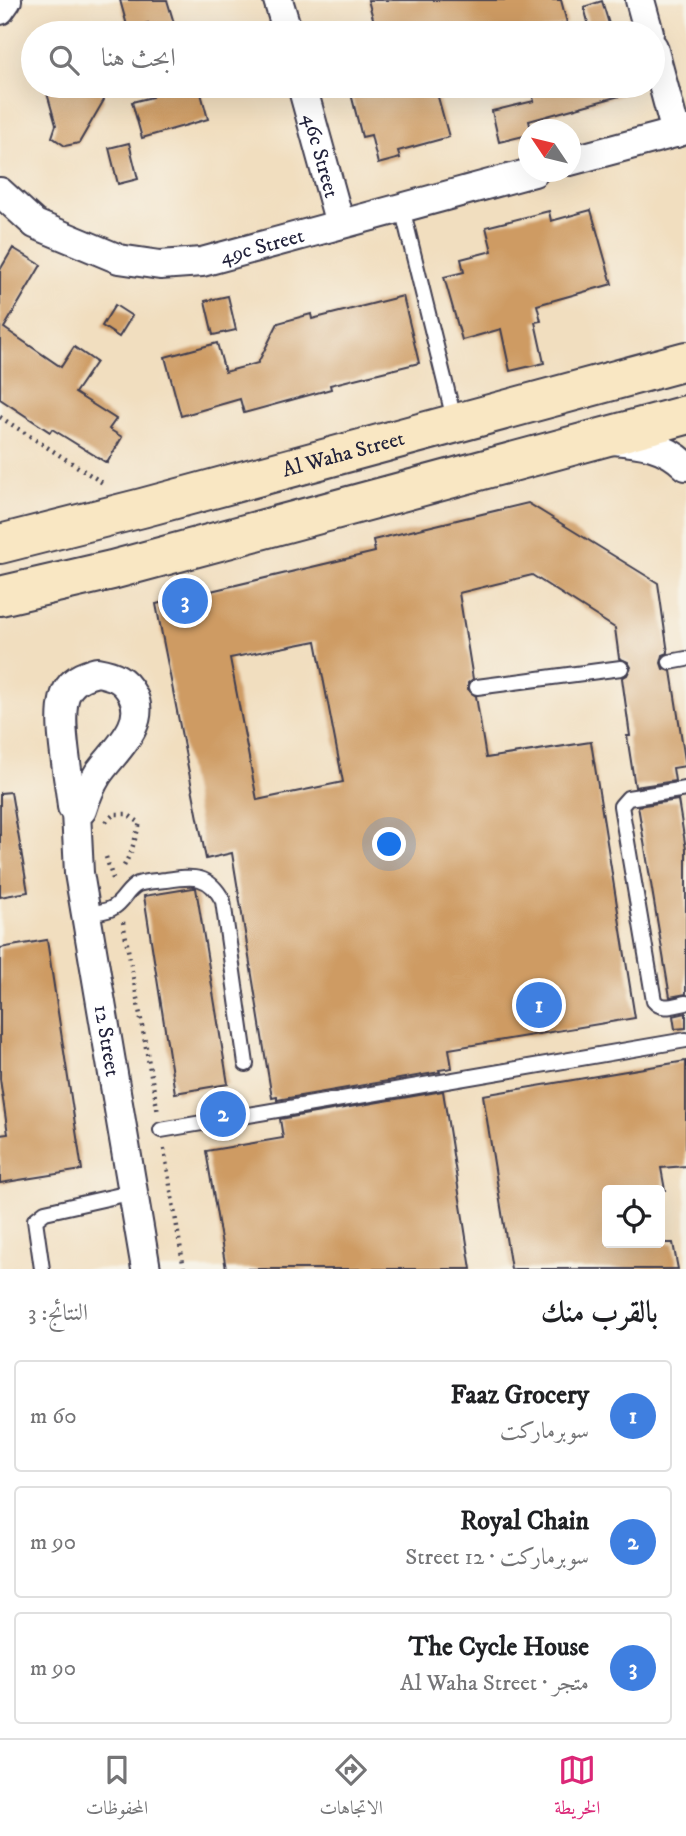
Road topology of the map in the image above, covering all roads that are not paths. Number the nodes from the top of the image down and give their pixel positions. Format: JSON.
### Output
{"nodes":[{"id":1,"x":7,"y":0,"type":"edge"},
{"id":2,"x":278,"y":0,"type":"edge"},
{"id":3,"x":640,"y":0,"type":"edge"},
{"id":4,"x":0,"y":10,"type":"edge"},
{"id":5,"x":284,"y":21,"type":"edge"},
{"id":6,"x":646,"y":21,"type":"edge"},
{"id":7,"x":665,"y":83,"type":"edge"},
{"id":8,"x":305,"y":98,"type":"edge"},
{"id":9,"x":681,"y":131,"type":"edge"},
{"id":10,"x":581,"y":159,"type":"edge"},
{"id":11,"x":518,"y":176,"type":"edge"},
{"id":12,"x":0,"y":192,"type":"edge"},
{"id":13,"x":402,"y":208,"type":"junction"},
{"id":14,"x":340,"y":224,"type":"junction"},
{"id":15,"x":686,"y":361,"type":"edge"},
{"id":16,"x":686,"y":415,"type":"edge"},
{"id":17,"x":456,"y":424,"type":"junction"},
{"id":18,"x":598,"y":439,"type":"junction"},
{"id":19,"x":686,"y":466,"type":"edge"},
{"id":20,"x":0,"y":544,"type":"edge"},
{"id":21,"x":0,"y":596,"type":"edge"},
{"id":22,"x":686,"y":659,"type":"edge"},
{"id":23,"x":670,"y":662,"type":"dead end"},
{"id":24,"x":621,"y":668,"type":"dead end"},
{"id":25,"x":477,"y":687,"type":"dead end"},
{"id":26,"x":686,"y":789,"type":"edge"},
{"id":27,"x":76,"y":812,"type":"dead end"},
{"id":28,"x":87,"y":914,"type":"junction"},
{"id":29,"x":686,"y":1003,"type":"edge"},
{"id":30,"x":686,"y":1040,"type":"edge"},
{"id":31,"x":246,"y":1064,"type":"dead end"},
{"id":32,"x":161,"y":1130,"type":"road end"},
{"id":33,"x":134,"y":1192,"type":"junction"},
{"id":34,"x":42,"y":1269,"type":"edge"},
{"id":35,"x":146,"y":1269,"type":"edge"}],
"edges":[{"from":1,"to":4,"type":"street"},
{"from":2,"to":5,"type":"street"},
{"from":3,"to":6,"type":"street"},
{"from":7,"to":9,"type":"street"},
{"from":8,"to":14,"type":"street","name":"46c Street"},
{"from":9,"to":10,"type":"street"},
{"from":11,"to":13,"type":"street","name":"49c Street"},
{"from":12,"to":14,"type":"street","name":"49c Street"},
{"from":13,"to":14,"type":"street","name":"49c Street"},
{"from":13,"to":17,"type":"lane"},
{"from":15,"to":17,"type":"street","name":"Al Waha Street"},
{"from":16,"to":18,"type":"street"},
{"from":17,"to":20,"type":"street","name":"Al Waha Street"},
{"from":18,"to":19,"type":"street"},
{"from":18,"to":21,"type":"street"},
{"from":22,"to":23,"type":"lane"},
{"from":24,"to":25,"type":"lane"},
{"from":26,"to":29,"type":"lane"},
{"from":27,"to":28,"type":"street","name":"12 Street"},
{"from":28,"to":31,"type":"lane"},
{"from":28,"to":33,"type":"street","name":"12 Street"},
{"from":30,"to":32,"type":"lane"},
{"from":33,"to":34,"type":"lane"},
{"from":33,"to":35,"type":"street","name":"12 Street"}]}
